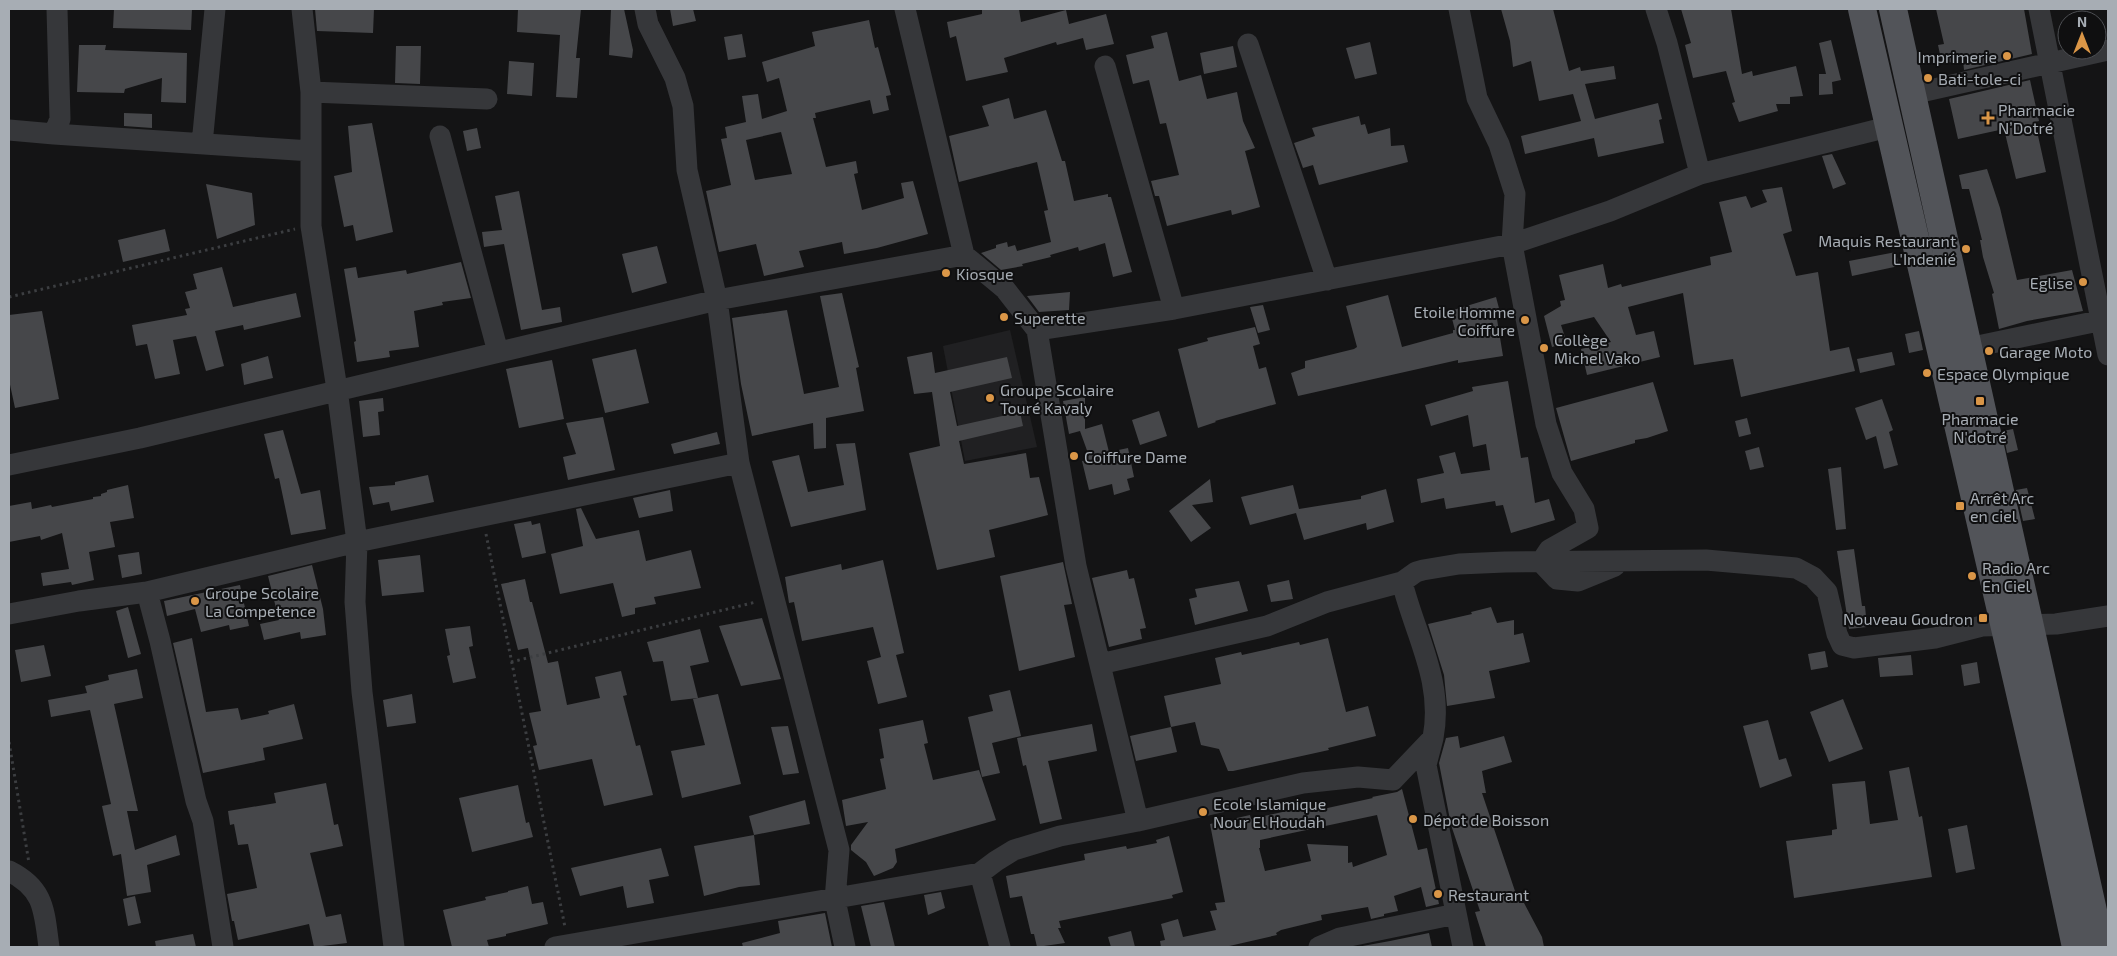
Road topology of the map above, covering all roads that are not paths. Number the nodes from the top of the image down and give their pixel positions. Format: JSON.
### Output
{"nodes":[{"id":1,"x":57,"y":9,"type":"edge"},
{"id":2,"x":215,"y":9,"type":"edge"},
{"id":3,"x":302,"y":9,"type":"edge"},
{"id":4,"x":644,"y":9,"type":"edge"},
{"id":5,"x":905,"y":9,"type":"edge"},
{"id":6,"x":1459,"y":9,"type":"edge"},
{"id":7,"x":1656,"y":9,"type":"edge"},
{"id":8,"x":1862,"y":9,"type":"edge"},
{"id":9,"x":1893,"y":9,"type":"edge"},
{"id":10,"x":2039,"y":9,"type":"edge"},
{"id":11,"x":1248,"y":44,"type":"dead end"},
{"id":12,"x":2108,"y":50,"type":"edge"},
{"id":13,"x":2050,"y":62,"type":"junction"},
{"id":14,"x":1105,"y":66,"type":"dead end"},
{"id":15,"x":311,"y":92,"type":"junction"},
{"id":16,"x":1912,"y":94,"type":"junction"},
{"id":17,"x":487,"y":99,"type":"dead end"},
{"id":18,"x":1888,"y":126,"type":"junction"},
{"id":19,"x":9,"y":130,"type":"edge"},
{"id":20,"x":54,"y":134,"type":"junction"},
{"id":21,"x":440,"y":136,"type":"dead end"},
{"id":22,"x":202,"y":144,"type":"junction"},
{"id":23,"x":311,"y":151,"type":"junction"},
{"id":24,"x":1700,"y":174,"type":"junction"},
{"id":25,"x":1512,"y":244,"type":"junction"},
{"id":26,"x":964,"y":255,"type":"junction"},
{"id":27,"x":1327,"y":280,"type":"junction"},
{"id":28,"x":717,"y":300,"type":"junction"},
{"id":29,"x":1174,"y":309,"type":"junction"},
{"id":30,"x":2105,"y":320,"type":"edge"},
{"id":31,"x":1037,"y":330,"type":"junction"},
{"id":32,"x":1968,"y":348,"type":"junction"},
{"id":33,"x":498,"y":352,"type":"junction"},
{"id":34,"x":2108,"y":355,"type":"edge"},
{"id":35,"x":337,"y":390,"type":"junction"},
{"id":36,"x":738,"y":463,"type":"junction"},
{"id":37,"x":9,"y":465,"type":"edge"},
{"id":38,"x":356,"y":542,"type":"junction"},
{"id":39,"x":1541,"y":562,"type":"junction"},
{"id":40,"x":1402,"y":582,"type":"junction"},
{"id":41,"x":147,"y":592,"type":"junction"},
{"id":42,"x":9,"y":614,"type":"edge"},
{"id":43,"x":2108,"y":616,"type":"edge"},
{"id":44,"x":2017,"y":626,"type":"junction"},
{"id":45,"x":1100,"y":664,"type":"junction"},
{"id":46,"x":1433,"y":738,"type":"junction"},
{"id":47,"x":1138,"y":821,"type":"junction"},
{"id":48,"x":9,"y":871,"type":"edge"},
{"id":49,"x":980,"y":873,"type":"junction"},
{"id":50,"x":835,"y":900,"type":"junction"},
{"id":51,"x":1456,"y":914,"type":"junction"},
{"id":52,"x":562,"y":946,"type":"edge"},
{"id":53,"x":48,"y":947,"type":"edge"},
{"id":54,"x":223,"y":947,"type":"edge"},
{"id":55,"x":394,"y":947,"type":"edge"},
{"id":56,"x":846,"y":947,"type":"edge"},
{"id":57,"x":1000,"y":947,"type":"edge"},
{"id":58,"x":1319,"y":947,"type":"edge"},
{"id":59,"x":1463,"y":947,"type":"edge"},
{"id":60,"x":2076,"y":947,"type":"edge"},
{"id":61,"x":2101,"y":947,"type":"edge"}],
"edges":[{"from":1,"to":20,"type":"street"},
{"from":2,"to":22,"type":"street"},
{"from":3,"to":15,"type":"street"},
{"from":4,"to":28,"type":"street"},
{"from":5,"to":26,"type":"street"},
{"from":6,"to":25,"type":"street"},
{"from":7,"to":24,"type":"street"},
{"from":8,"to":18,"type":"main road"},
{"from":9,"to":16,"type":"main road"},
{"from":10,"to":13,"type":"street"},
{"from":11,"to":27,"type":"street"},
{"from":12,"to":13,"type":"street"},
{"from":13,"to":16,"type":"street"},
{"from":13,"to":30,"type":"street"},
{"from":14,"to":29,"type":"street"},
{"from":15,"to":17,"type":"street"},
{"from":15,"to":23,"type":"street"},
{"from":16,"to":32,"type":"main road"},
{"from":18,"to":24,"type":"street"},
{"from":18,"to":44,"type":"main road"},
{"from":19,"to":20,"type":"street"},
{"from":20,"to":22,"type":"street"},
{"from":21,"to":33,"type":"street"},
{"from":22,"to":23,"type":"street"},
{"from":23,"to":35,"type":"street"},
{"from":24,"to":25,"type":"street"},
{"from":25,"to":27,"type":"street"},
{"from":25,"to":39,"type":"street"},
{"from":26,"to":28,"type":"street"},
{"from":26,"to":31,"type":"street"},
{"from":27,"to":29,"type":"street"},
{"from":28,"to":33,"type":"street"},
{"from":28,"to":36,"type":"street"},
{"from":29,"to":31,"type":"street"},
{"from":30,"to":32,"type":"street"},
{"from":30,"to":34,"type":"street"},
{"from":31,"to":45,"type":"street"},
{"from":32,"to":44,"type":"main road"},
{"from":33,"to":35,"type":"street"},
{"from":35,"to":37,"type":"street"},
{"from":35,"to":38,"type":"street"},
{"from":36,"to":38,"type":"street"},
{"from":36,"to":50,"type":"street"},
{"from":38,"to":41,"type":"street"},
{"from":38,"to":55,"type":"street"},
{"from":39,"to":40,"type":"street"},
{"from":39,"to":44,"type":"street"},
{"from":40,"to":45,"type":"street"},
{"from":40,"to":46,"type":"street"},
{"from":41,"to":42,"type":"street"},
{"from":41,"to":54,"type":"street"},
{"from":43,"to":44,"type":"street"},
{"from":44,"to":60,"type":"main road"},
{"from":44,"to":61,"type":"main road"},
{"from":45,"to":47,"type":"street"},
{"from":46,"to":47,"type":"street"},
{"from":46,"to":51,"type":"street"},
{"from":47,"to":49,"type":"street"},
{"from":48,"to":53,"type":"street"},
{"from":49,"to":50,"type":"street"},
{"from":49,"to":57,"type":"street"},
{"from":50,"to":52,"type":"street"},
{"from":50,"to":56,"type":"street"},
{"from":51,"to":58,"type":"street"},
{"from":51,"to":59,"type":"street"}]}
